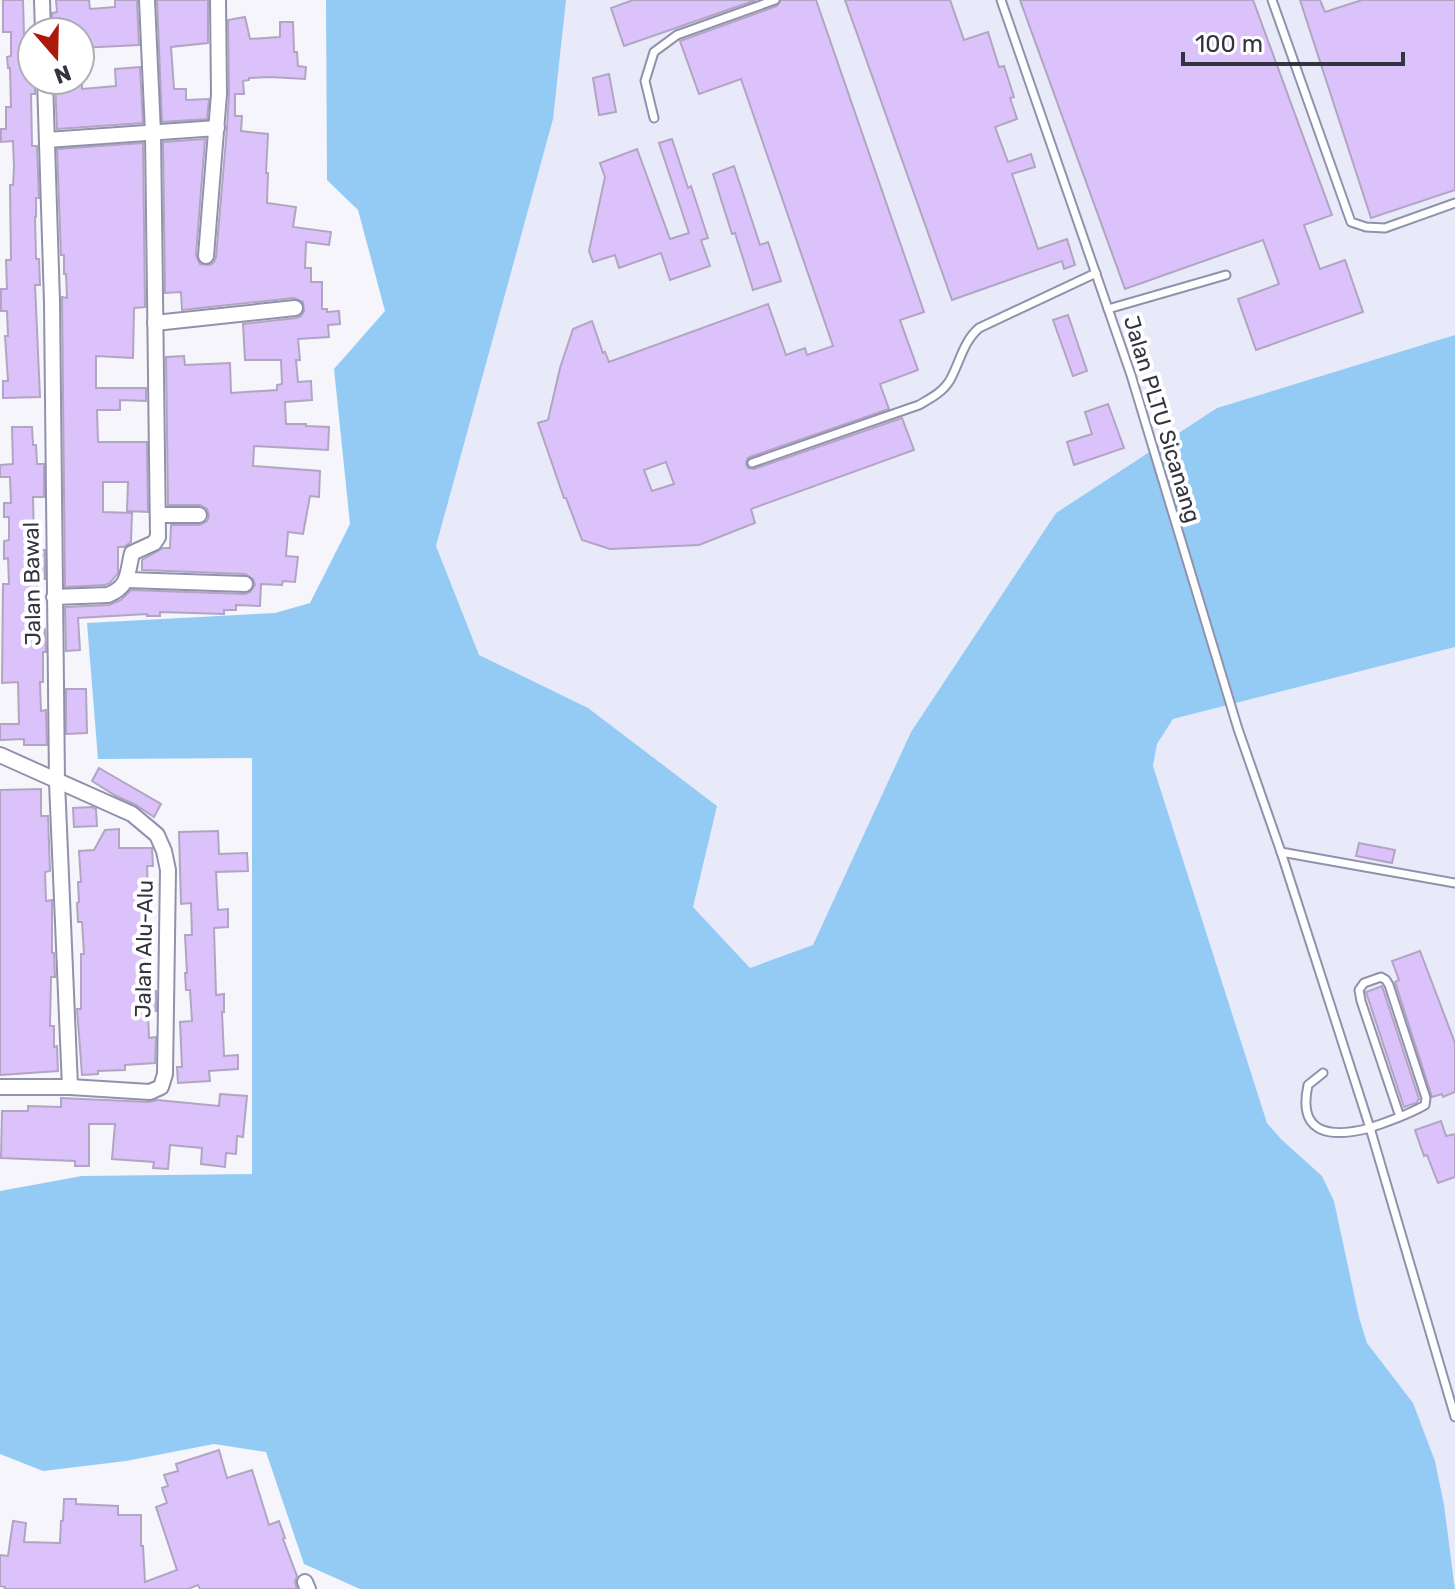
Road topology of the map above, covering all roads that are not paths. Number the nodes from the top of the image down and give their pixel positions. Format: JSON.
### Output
{"nodes":[{"id":1,"x":147,"y":0,"type":"edge"},
{"id":2,"x":218,"y":0,"type":"edge"},
{"id":3,"x":775,"y":0,"type":"edge"},
{"id":4,"x":1001,"y":0,"type":"edge"},
{"id":5,"x":1272,"y":0,"type":"edge"},
{"id":6,"x":46,"y":96,"type":"edge"},
{"id":7,"x":654,"y":118,"type":"dead end"},
{"id":8,"x":217,"y":128,"type":"junction"},
{"id":9,"x":153,"y":133,"type":"junction"},
{"id":10,"x":47,"y":140,"type":"junction"},
{"id":11,"x":1455,"y":203,"type":"edge"},
{"id":12,"x":206,"y":256,"type":"dead end"},
{"id":13,"x":1096,"y":273,"type":"junction"},
{"id":14,"x":1226,"y":275,"type":"dead end"},
{"id":15,"x":295,"y":308,"type":"dead end"},
{"id":16,"x":1108,"y":309,"type":"junction"},
{"id":17,"x":155,"y":323,"type":"junction"},
{"id":18,"x":752,"y":463,"type":"dead end"},
{"id":19,"x":158,"y":515,"type":"junction"},
{"id":20,"x":199,"y":515,"type":"dead end"},
{"id":21,"x":127,"y":580,"type":"junction"},
{"id":22,"x":245,"y":584,"type":"dead end"},
{"id":23,"x":54,"y":597,"type":"junction"},
{"id":24,"x":0,"y":755,"type":"edge"},
{"id":25,"x":57,"y":782,"type":"junction"},
{"id":26,"x":1281,"y":852,"type":"junction"},
{"id":27,"x":1455,"y":883,"type":"edge"},
{"id":28,"x":1323,"y":1073,"type":"dead end"},
{"id":29,"x":0,"y":1087,"type":"edge"},
{"id":30,"x":70,"y":1087,"type":"junction"},
{"id":31,"x":1400,"y":1117,"type":"junction"},
{"id":32,"x":1370,"y":1128,"type":"junction"},
{"id":33,"x":1455,"y":1417,"type":"edge"}],
"edges":[{"from":1,"to":9,"type":"street"},
{"from":2,"to":8,"type":"street"},
{"from":3,"to":7,"type":"lane"},
{"from":4,"to":13,"type":"lane","name":"Jalan PLTU Sicanang"},
{"from":5,"to":11,"type":"lane"},
{"from":6,"to":10,"type":"street","name":"Jalan Bawal"},
{"from":8,"to":9,"type":"street"},
{"from":8,"to":12,"type":"street"},
{"from":9,"to":10,"type":"street"},
{"from":9,"to":17,"type":"street"},
{"from":10,"to":23,"type":"street","name":"Jalan Bawal"},
{"from":13,"to":16,"type":"lane","name":"Jalan PLTU Sicanang"},
{"from":13,"to":18,"type":"lane"},
{"from":14,"to":16,"type":"lane"},
{"from":15,"to":17,"type":"street"},
{"from":16,"to":26,"type":"lane","name":"Jalan PLTU Sicanang"},
{"from":17,"to":19,"type":"street"},
{"from":19,"to":20,"type":"street"},
{"from":19,"to":21,"type":"street"},
{"from":21,"to":22,"type":"street"},
{"from":21,"to":23,"type":"street"},
{"from":23,"to":25,"type":"street","name":"Jalan Bawal"},
{"from":24,"to":25,"type":"street","name":"Jalan Alu-Alu"},
{"from":25,"to":30,"type":"street","name":"Jalan Bawal"},
{"from":25,"to":30,"type":"street","name":"Jalan Alu-Alu"},
{"from":26,"to":27,"type":"lane"},
{"from":26,"to":32,"type":"lane","name":"Jalan PLTU Sicanang"},
{"from":28,"to":32,"type":"lane"},
{"from":29,"to":30,"type":"street"},
{"from":31,"to":31,"type":"lane"},
{"from":31,"to":32,"type":"lane"},
{"from":32,"to":33,"type":"lane","name":"Jalan PLTU Sicanang"}]}
